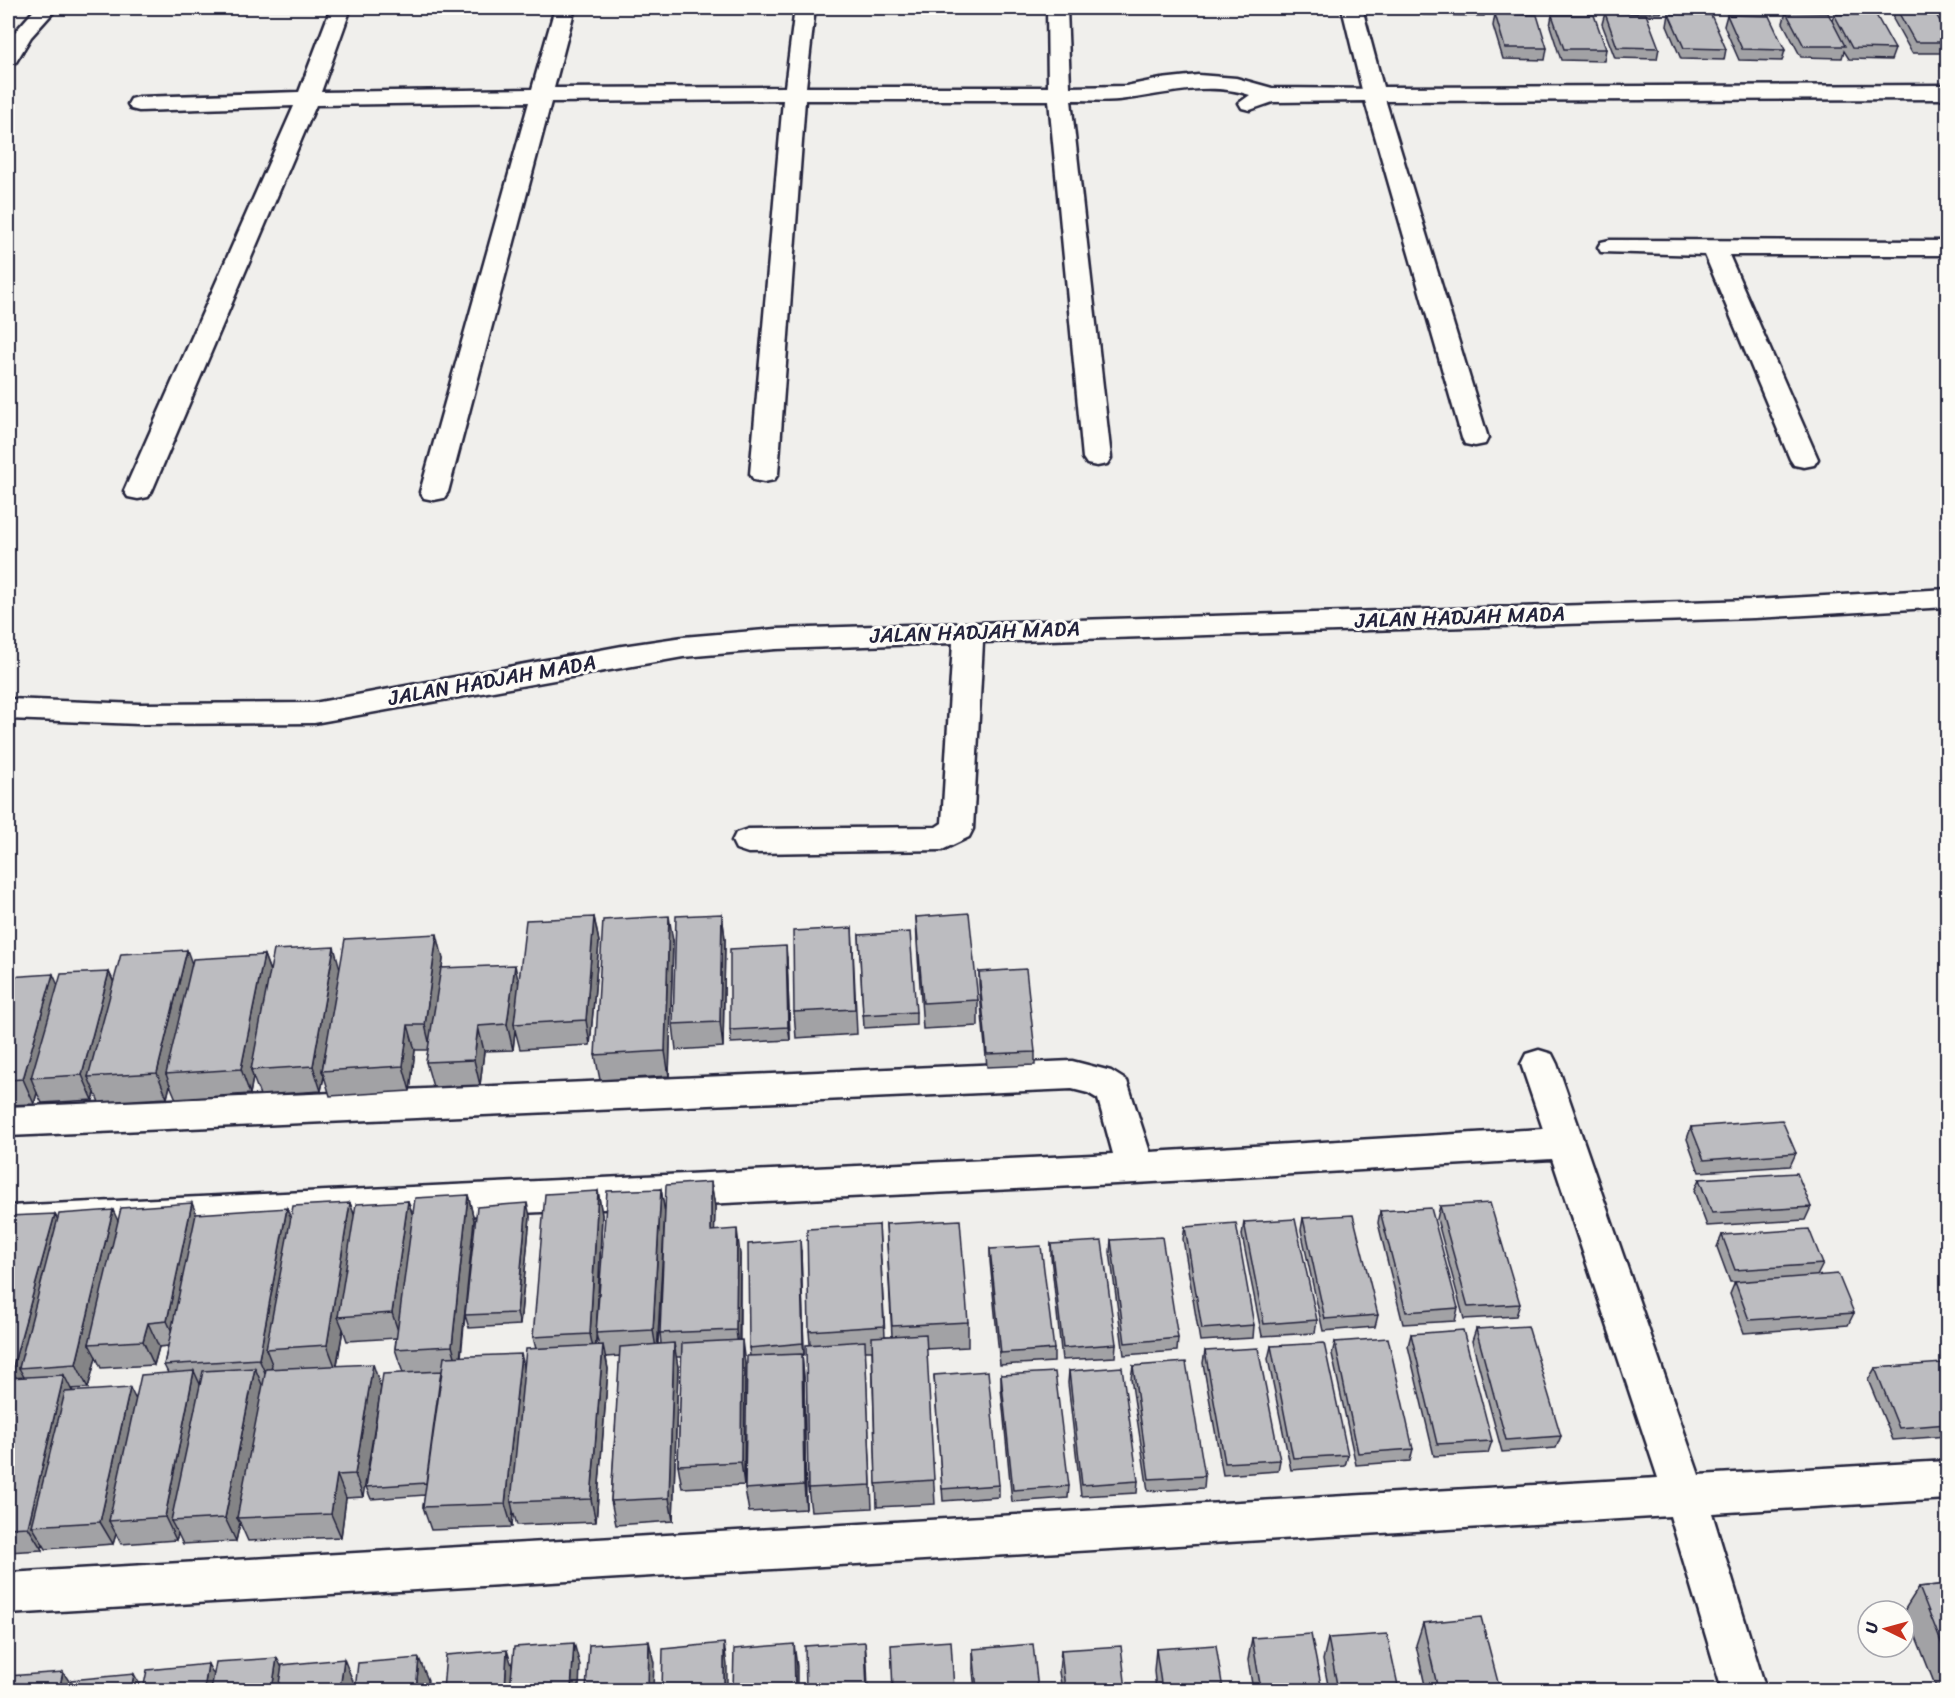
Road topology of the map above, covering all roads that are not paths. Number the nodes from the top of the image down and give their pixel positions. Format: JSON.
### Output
{"nodes":[{"id":1,"x":47,"y":8,"type":"edge"},
{"id":2,"x":341,"y":8,"type":"edge"},
{"id":3,"x":565,"y":8,"type":"edge"},
{"id":4,"x":805,"y":8,"type":"edge"},
{"id":5,"x":1057,"y":8,"type":"edge"},
{"id":6,"x":1352,"y":8,"type":"edge"},
{"id":7,"x":8,"y":57,"type":"edge"},
{"id":8,"x":795,"y":92,"type":"junction"},
{"id":9,"x":1947,"y":92,"type":"edge"},
{"id":10,"x":542,"y":93,"type":"junction"},
{"id":11,"x":1059,"y":93,"type":"junction"},
{"id":12,"x":1126,"y":93,"type":"junction"},
{"id":13,"x":1374,"y":94,"type":"junction"},
{"id":14,"x":1270,"y":95,"type":"junction"},
{"id":15,"x":308,"y":98,"type":"junction"},
{"id":16,"x":139,"y":104,"type":"dead end"},
{"id":17,"x":1188,"y":104,"type":"dead end"},
{"id":18,"x":1227,"y":105,"type":"dead end"},
{"id":19,"x":1610,"y":247,"type":"dead end"},
{"id":20,"x":1714,"y":248,"type":"junction"},
{"id":21,"x":1947,"y":248,"type":"edge"},
{"id":22,"x":1475,"y":438,"type":"dead end"},
{"id":23,"x":1097,"y":458,"type":"dead end"},
{"id":24,"x":1804,"y":459,"type":"dead end"},
{"id":25,"x":764,"y":474,"type":"dead end"},
{"id":26,"x":138,"y":490,"type":"dead end"},
{"id":27,"x":434,"y":492,"type":"dead end"},
{"id":28,"x":1947,"y":598,"type":"edge"},
{"id":29,"x":968,"y":632,"type":"junction"},
{"id":30,"x":8,"y":709,"type":"edge"},
{"id":31,"x":748,"y":841,"type":"dead end"},
{"id":32,"x":1539,"y":1064,"type":"dead end"},
{"id":33,"x":8,"y":1121,"type":"edge"},
{"id":34,"x":1566,"y":1143,"type":"junction"},
{"id":35,"x":1136,"y":1168,"type":"junction"},
{"id":36,"x":8,"y":1222,"type":"edge"},
{"id":37,"x":1947,"y":1480,"type":"edge"},
{"id":38,"x":1685,"y":1496,"type":"junction"},
{"id":39,"x":8,"y":1594,"type":"edge"},
{"id":40,"x":1744,"y":1690,"type":"edge"}],
"edges":[{"from":1,"to":7,"type":"street"},
{"from":2,"to":15,"type":"street"},
{"from":3,"to":10,"type":"street"},
{"from":4,"to":8,"type":"street"},
{"from":5,"to":11,"type":"street"},
{"from":6,"to":13,"type":"street"},
{"from":8,"to":10,"type":"street"},
{"from":8,"to":11,"type":"street"},
{"from":8,"to":25,"type":"street"},
{"from":9,"to":13,"type":"street"},
{"from":10,"to":15,"type":"street"},
{"from":10,"to":27,"type":"street"},
{"from":11,"to":12,"type":"street"},
{"from":11,"to":23,"type":"street"},
{"from":12,"to":14,"type":"street"},
{"from":12,"to":17,"type":"street"},
{"from":13,"to":14,"type":"street"},
{"from":13,"to":22,"type":"street"},
{"from":14,"to":18,"type":"street"},
{"from":15,"to":16,"type":"street"},
{"from":15,"to":26,"type":"street"},
{"from":19,"to":20,"type":"street"},
{"from":20,"to":21,"type":"street"},
{"from":20,"to":24,"type":"street"},
{"from":28,"to":29,"type":"street","name":"JALAN HADJAH MADA"},
{"from":29,"to":30,"type":"street","name":"JALAN HADJAH MADA"},
{"from":29,"to":31,"type":"street"},
{"from":32,"to":34,"type":"street"},
{"from":33,"to":35,"type":"street"},
{"from":34,"to":35,"type":"street"},
{"from":34,"to":38,"type":"street"},
{"from":35,"to":36,"type":"street"},
{"from":37,"to":38,"type":"street"},
{"from":38,"to":39,"type":"street"},
{"from":38,"to":40,"type":"street"}]}
